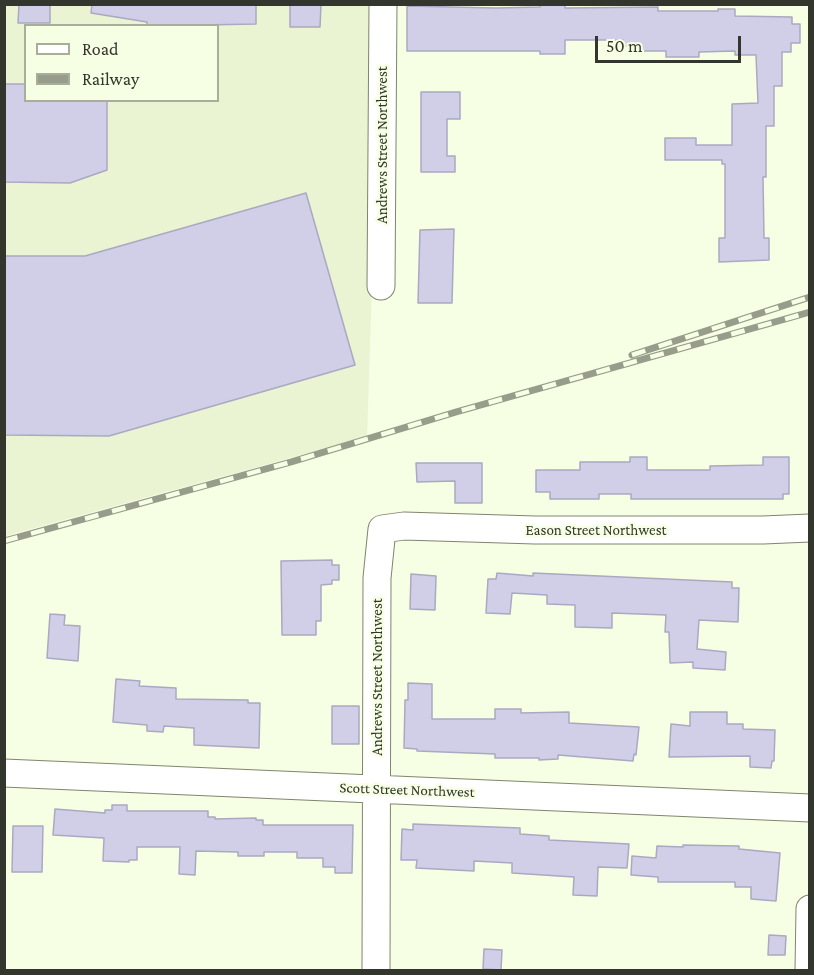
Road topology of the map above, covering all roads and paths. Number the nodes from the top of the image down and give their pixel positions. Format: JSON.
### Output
{"nodes":[{"id":1,"x":383,"y":4,"type":"edge"},
{"id":2,"x":381,"y":286,"type":"dead end"},
{"id":3,"x":810,"y":528,"type":"edge"},
{"id":4,"x":382,"y":529,"type":"joint"},
{"id":5,"x":4,"y":773,"type":"edge"},
{"id":6,"x":377,"y":789,"type":"junction"},
{"id":7,"x":810,"y":808,"type":"edge"},
{"id":8,"x":810,"y":909,"type":"edge"},
{"id":9,"x":376,"y":970,"type":"edge"},
{"id":10,"x":809,"y":970,"type":"edge"}],
"edges":[{"from":1,"to":2,"type":"street","name":"Andrews Street Northwest"},
{"from":3,"to":4,"type":"street","name":"Eason Street Northwest"},
{"from":4,"to":6,"type":"street","name":"Andrews Street Northwest"},
{"from":5,"to":6,"type":"street","name":"Scott Street Northwest"},
{"from":6,"to":7,"type":"street","name":"Scott Street Northwest"},
{"from":6,"to":9,"type":"street","name":"Andrews Street Northwest"},
{"from":8,"to":10,"type":"street"}]}
